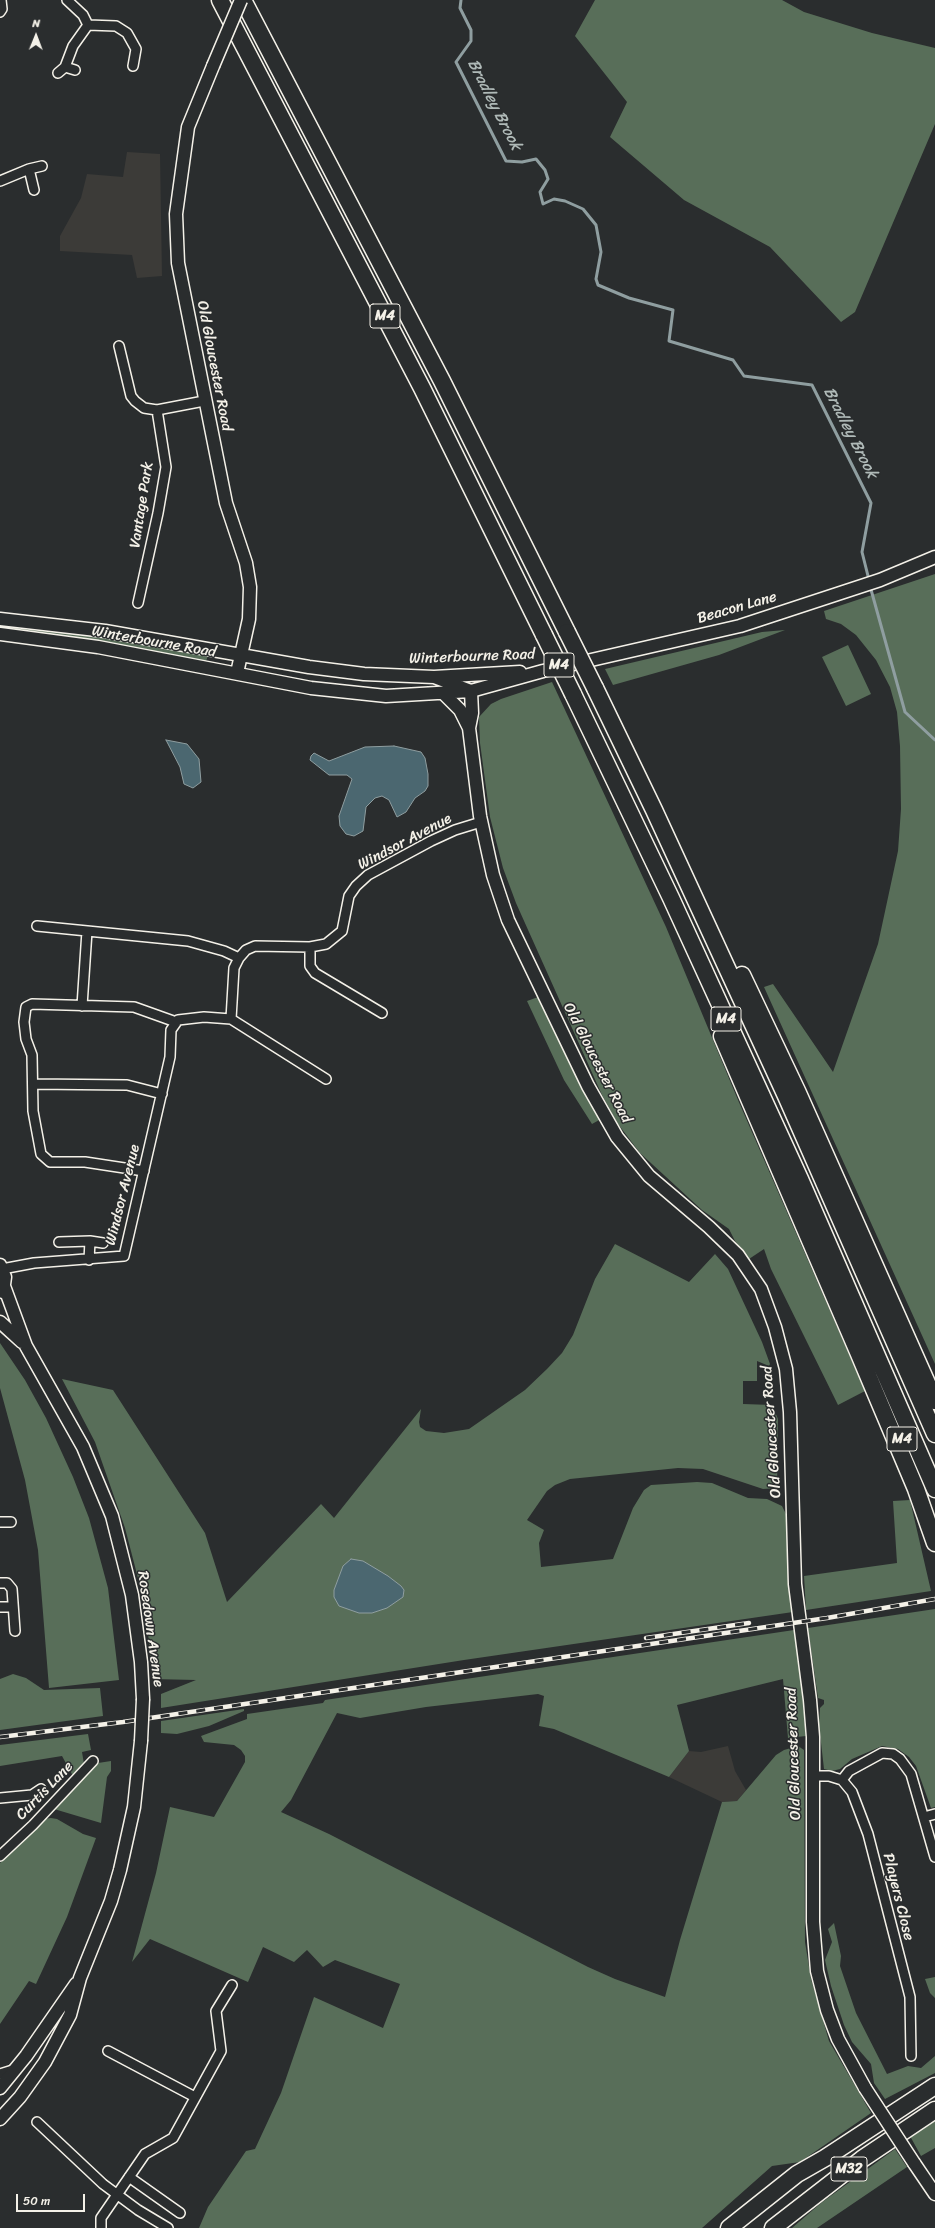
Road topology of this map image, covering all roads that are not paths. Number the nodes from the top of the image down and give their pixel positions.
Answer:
1 (1, 0) edge
2 (67, 0) edge
3 (220, 0) edge
4 (242, 0) edge
5 (0, 12) edge
6 (88, 25) junction
7 (145, 48) dead end
8 (136, 49) junction
9 (133, 66) dead end
10 (75, 70) dead end
11 (42, 166) dead end
12 (29, 169) junction
13 (0, 181) edge
14 (34, 190) dead end
15 (119, 346) dead end
16 (204, 401) junction
17 (157, 410) junction
18 (935, 557) edge
19 (138, 604) dead end
20 (0, 619) edge
21 (0, 634) edge
22 (240, 654) junction
23 (543, 671) junction
24 (238, 673) junction
25 (434, 677) junction
26 (472, 691) junction
27 (443, 693) junction
28 (469, 728) junction
29 (654, 810) junction
30 (481, 822) junction
31 (671, 898) junction
32 (37, 926) dead end
33 (87, 931) junction
34 (310, 947) junction
35 (239, 958) junction
36 (82, 1006) junction
37 (382, 1013) dead end
38 (231, 1018) junction
39 (176, 1022) junction
40 (326, 1079) dead end
41 (34, 1084) junction
42 (162, 1094) junction
43 (144, 1171) junction
44 (90, 1241) junction
45 (59, 1242) dead end
46 (103, 1243) dead end
47 (89, 1260) junction
48 (1, 1267) edge
49 (4, 1286) junction
50 (0, 1298) edge
51 (0, 1322) edge
52 (26, 1346) junction
53 (873, 1347) junction
54 (935, 1401) edge
55 (935, 1434) edge
56 (935, 1489) edge
57 (0, 1522) edge
58 (11, 1522) dead end
59 (935, 1530) edge
60 (935, 1543) edge
61 (0, 1583) edge
62 (0, 1607) edge
63 (13, 1607) junction
64 (15, 1631) dead end
65 (93, 1761) dead end
66 (812, 1776) junction
67 (842, 1780) junction
68 (41, 1789) dead end
69 (0, 1798) edge
70 (935, 1814) edge
71 (924, 1817) junction
72 (0, 1856) edge
73 (935, 1857) edge
74 (80, 1978) junction
75 (232, 1985) dead end
76 (108, 2051) dead end
77 (911, 2056) dead end
78 (16, 2069) junction
79 (0, 2074) edge
80 (935, 2086) edge
81 (0, 2088) edge
82 (195, 2097) junction
83 (935, 2110) edge
84 (0, 2119) edge
85 (37, 2122) dead end
86 (825, 2158) junction
87 (129, 2177) junction
88 (935, 2194) edge
89 (118, 2195) junction
90 (180, 2213) dead end
91 (101, 2228) edge
92 (168, 2228) edge
93 (729, 2228) edge
94 (743, 2228) edge
95 (772, 2228) edge

1 - 5 street
2 - 6 street
3 - 31 highway, M4, bridge
4 - 16 main road, Old Gloucester Road, bridge
4 - 29 highway, M4, bridge
6 - 8 street
6 - 10 street
7 - 8 street
8 - 9 street
11 - 12 street
12 - 13 street
12 - 14 street
15 - 17 street
16 - 17 street
16 - 22 main road, Old Gloucester Road
17 - 19 street, Vantage Park
18 - 23 main road, Beacon Lane
20 - 22 main road, Winterbourne Road
21 - 24 main road, Winterbourne Road
22 - 24 main road, Old Gloucester Road
22 - 25 main road, Winterbourne Road
23 - 25 main road, Winterbourne Road
23 - 26 main road, Winterbourne Road
24 - 27 main road, Winterbourne Road
25 - 26 main road
26 - 27 main road, Winterbourne Road
26 - 28 main road, Old Gloucester Road
27 - 28 main road, Old Gloucester Road
28 - 30 main road, Old Gloucester Road
29 - 54 highway, M4
29 - 55 highway, M4
30 - 34 street, Windsor Avenue
30 - 66 main road, Old Gloucester Road
31 - 53 highway, M4
31 - 60 highway, M4
32 - 33 street
33 - 35 street
33 - 36 street
34 - 35 street, Windsor Avenue
34 - 37 street
35 - 38 street
36 - 39 street
36 - 41 street
38 - 39 street
38 - 40 street
39 - 42 street, Windsor Avenue
41 - 42 street
41 - 43 street
42 - 43 street, Windsor Avenue
43 - 47 street, Windsor Avenue
44 - 45 street
44 - 46 street
44 - 47 street
47 - 48 street, Windsor Avenue
48 - 49 main road
49 - 50 main road
49 - 52 main road, Rosedown Avenue
51 - 52 main road, Rosedown Avenue
52 - 74 main road, Rosedown Avenue, bridge
53 - 56 highway, M4
53 - 59 highway, M4
57 - 58 street
61 - 63 street
62 - 63 street
63 - 64 street
65 - 72 street, Curtis Lane
66 - 67 street
66 - 88 main road, Old Gloucester Road, bridge
67 - 71 street
67 - 77 street, Players Close
68 - 69 street
70 - 71 street
71 - 73 street
74 - 78 main road, Rosedown Avenue
74 - 84 main road, Rosedown Avenue
75 - 82 street
76 - 82 street
78 - 79 street
78 - 81 main road, Rosedown Avenue
80 - 86 highway, M32
82 - 87 street
83 - 95 highway, M32
85 - 89 street
86 - 93 highway, M32
86 - 94 highway, M32
87 - 89 street
87 - 90 street
89 - 91 street
89 - 92 street

